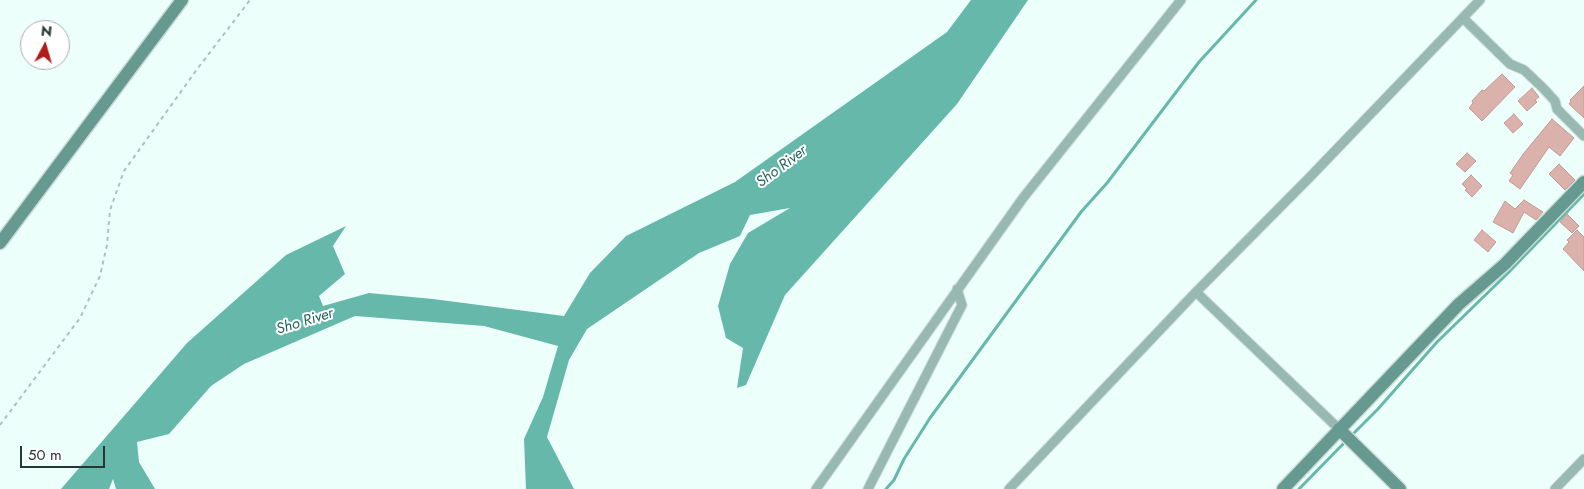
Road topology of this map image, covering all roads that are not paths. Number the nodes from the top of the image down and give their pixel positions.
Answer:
1 (182, 0) edge
2 (1182, 0) edge
3 (1480, 0) edge
4 (1463, 18) junction
5 (1584, 136) edge
6 (1584, 182) edge
7 (0, 243) edge
8 (957, 289) junction
9 (1196, 292) junction
10 (1339, 429) junction
11 (1584, 459) edge
12 (816, 489) edge
13 (868, 489) edge
14 (1009, 489) edge
15 (1282, 489) edge
16 (1400, 489) edge
17 (1555, 489) edge

1 - 7 street
2 - 8 street
3 - 4 street
4 - 5 street
4 - 9 street
6 - 10 street
8 - 12 street
8 - 13 street
9 - 10 street
9 - 14 street
10 - 15 street
10 - 16 street
11 - 17 street

